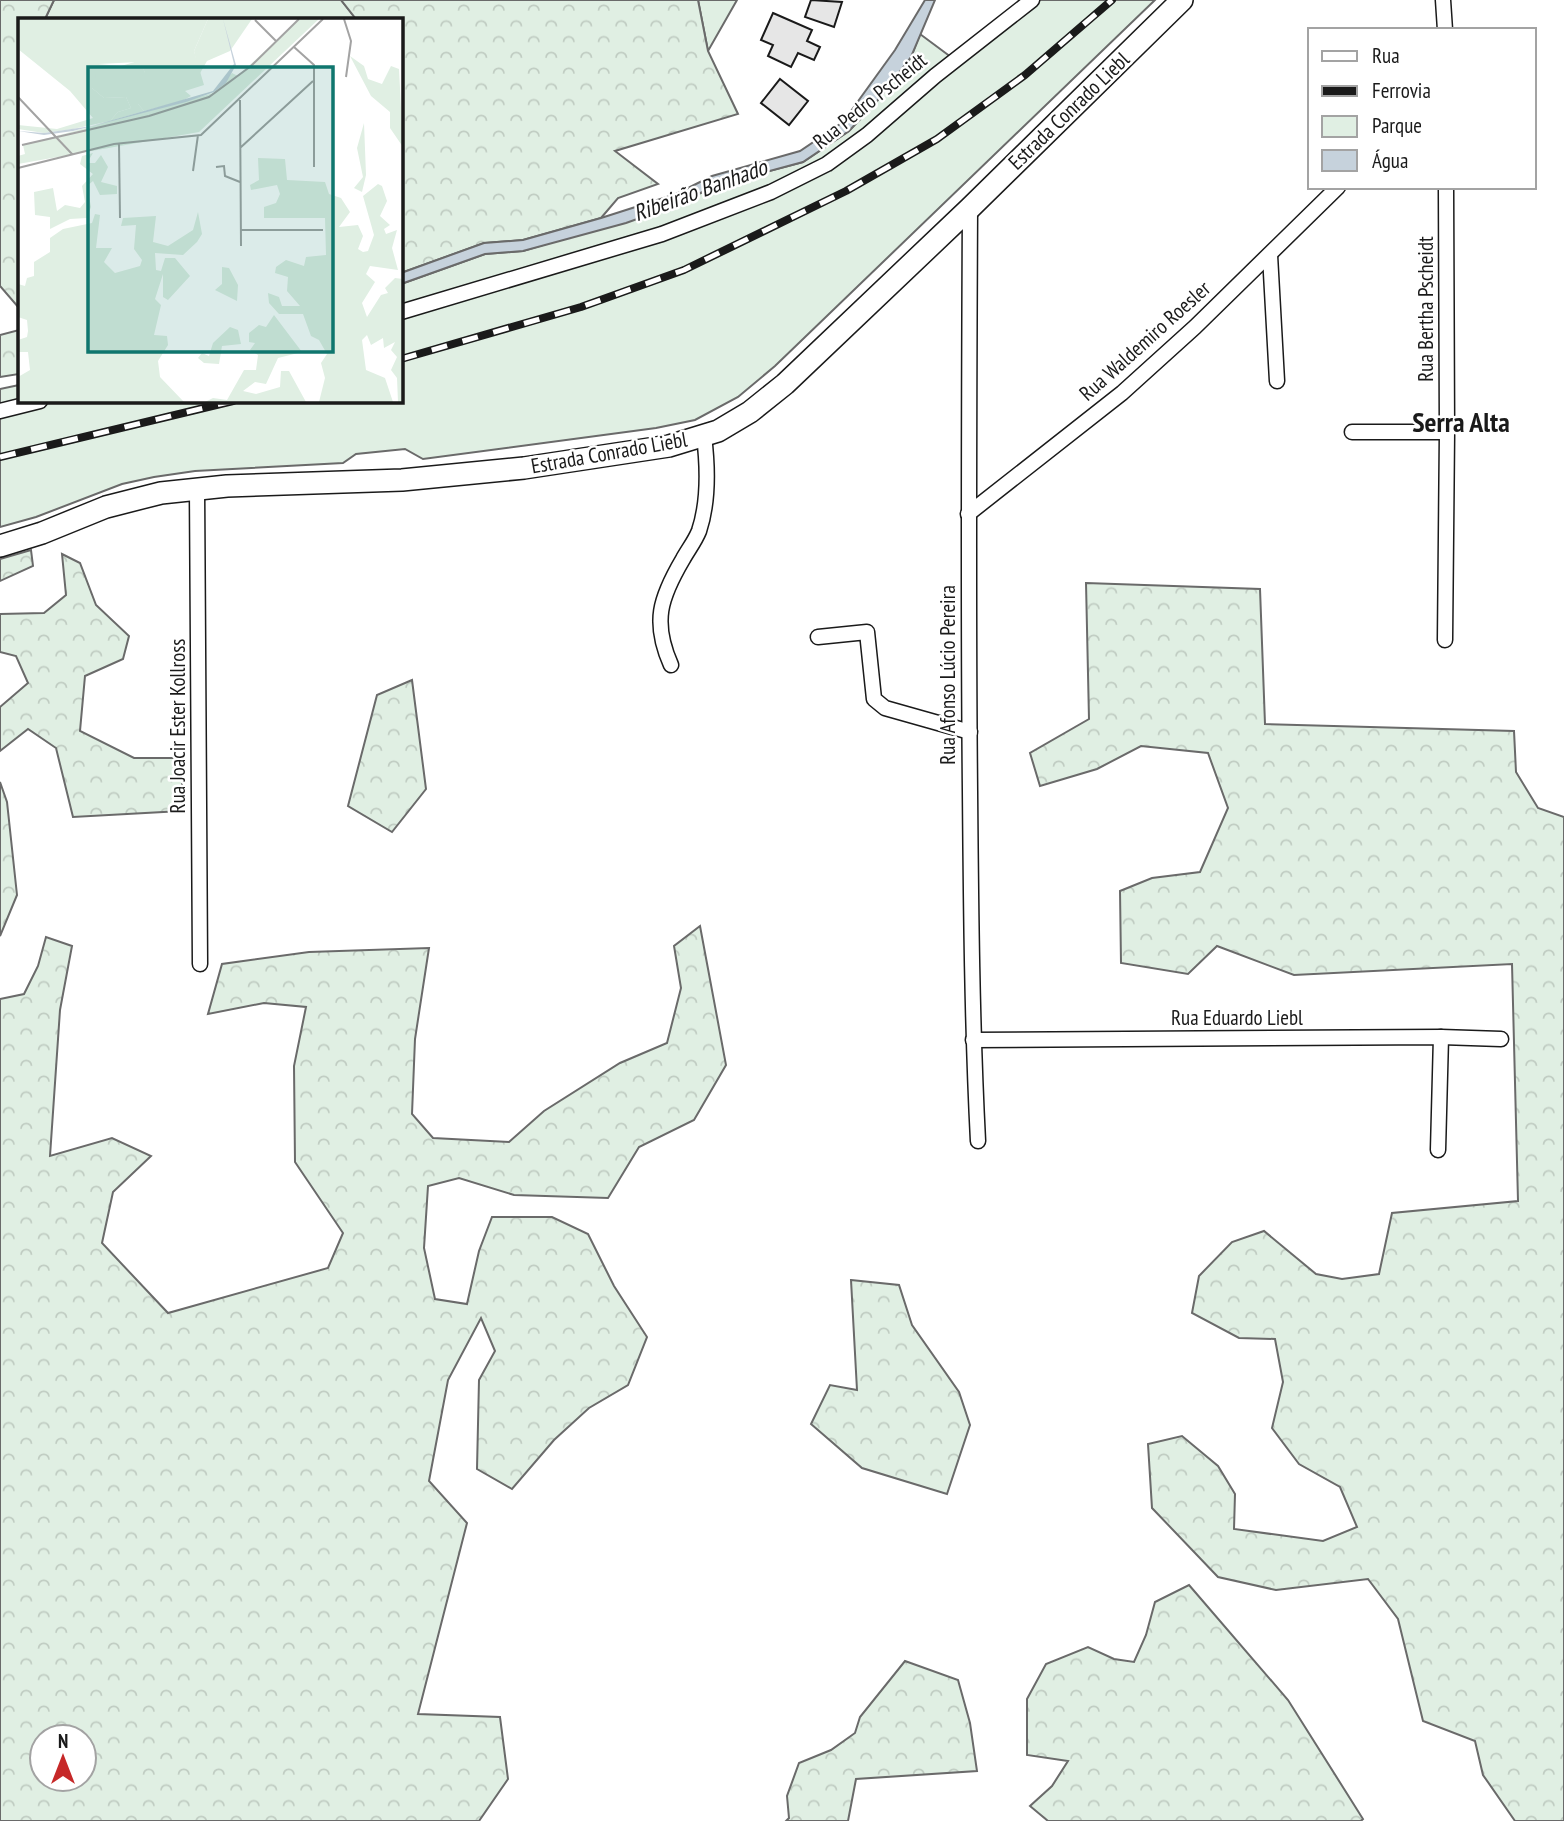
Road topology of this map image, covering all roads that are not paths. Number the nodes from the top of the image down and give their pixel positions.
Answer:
1 (1032, 0) edge
2 (1182, 0) edge
3 (1443, 0) edge
4 (1445, 28) edge
5 (1336, 189) edge
6 (1446, 189) edge
7 (970, 208) junction
8 (1270, 255) junction
9 (402, 312) edge
10 (1277, 381) dead end
11 (36, 402) edge
12 (0, 411) edge
13 (1352, 432) dead end
14 (1447, 432) junction
15 (704, 436) junction
16 (197, 488) junction
17 (968, 514) junction
18 (0, 547) edge
19 (818, 637) dead end
20 (1445, 640) dead end
21 (671, 665) dead end
22 (970, 732) junction
23 (200, 964) dead end
24 (1441, 1037) junction
25 (1501, 1039) dead end
26 (973, 1041) junction
27 (978, 1141) dead end
28 (1438, 1150) dead end

1 - 9 street, Rua Pedro Pscheidt
2 - 7 main road, Estrada Conrado Liebl
3 - 4 street
5 - 8 street, Rua Waldemiro Roesler
6 - 14 street, Rua Bertha Pscheidt
7 - 15 main road, Estrada Conrado Liebl
7 - 17 street, Rua Afonso Lúcio Pereira
8 - 10 street
8 - 17 street, Rua Waldemiro Roesler
11 - 12 street
13 - 14 street
14 - 20 street, Rua Bertha Pscheidt
15 - 16 main road, Estrada Conrado Liebl
15 - 21 street
16 - 18 main road, Estrada Conrado Liebl
16 - 23 street, Rua Joacir Ester Kollross
17 - 22 street, Rua Afonso Lúcio Pereira
19 - 22 street
22 - 26 street, Rua Afonso Lúcio Pereira
24 - 25 street, Rua Eduardo Liebl
24 - 26 street, Rua Eduardo Liebl
24 - 28 street
26 - 27 street, Rua Afonso Lúcio Pereira

